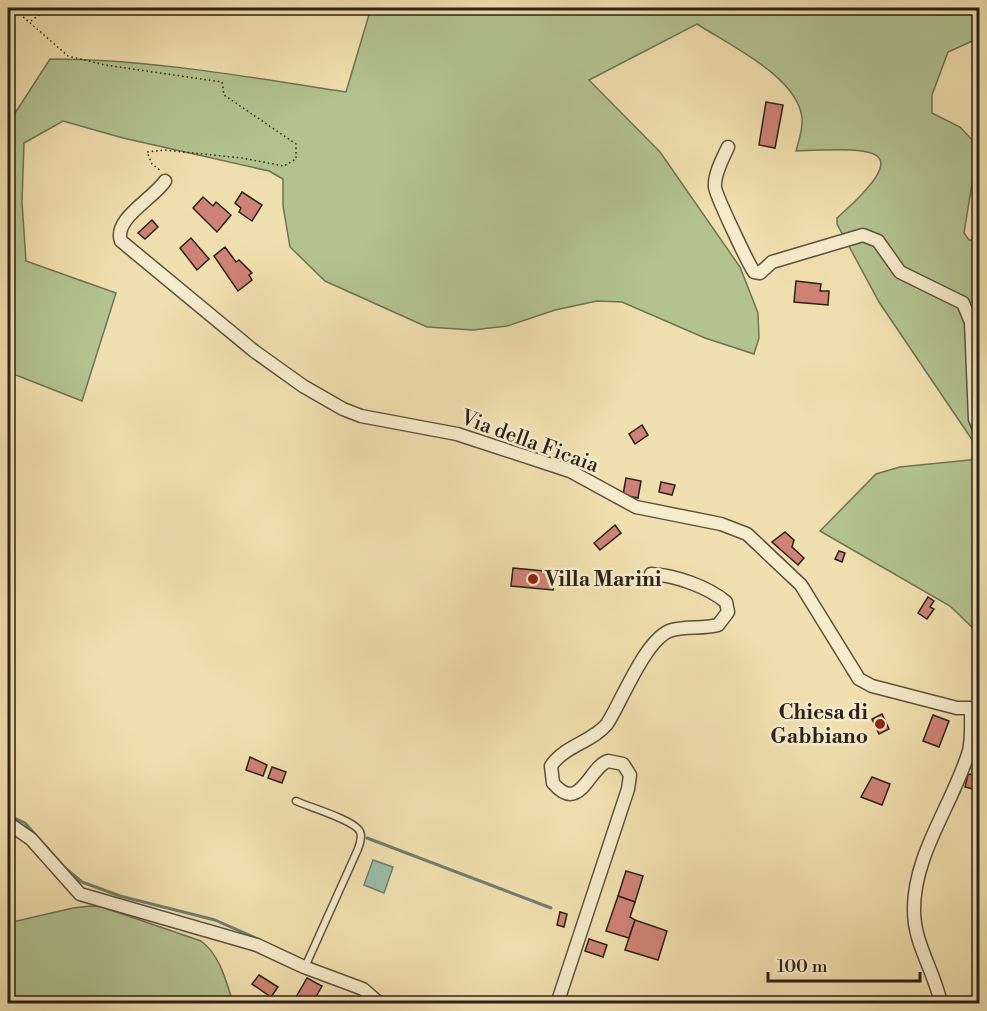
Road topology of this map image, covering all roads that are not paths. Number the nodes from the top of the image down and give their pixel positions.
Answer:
1 (728, 147) dead end
2 (165, 181) road end
3 (980, 431) edge
4 (651, 574) dead end
5 (975, 709) edge
6 (296, 801) dead end
7 (8, 823) edge
8 (304, 967) junction
9 (380, 1004) edge
10 (557, 1004) edge
11 (941, 1004) edge

1 - 3 street
2 - 5 street, Via della Ficaia
4 - 10 street
5 - 11 street
6 - 8 lane
7 - 8 street
8 - 9 street

